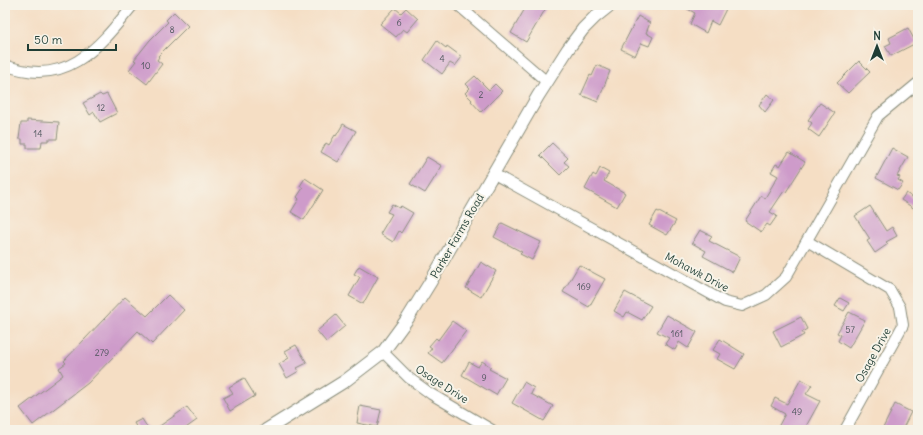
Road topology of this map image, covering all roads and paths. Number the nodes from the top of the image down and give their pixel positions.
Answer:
1 (134, 5) edge
2 (458, 5) edge
3 (610, 5) edge
4 (5, 65) edge
5 (547, 82) junction
6 (918, 83) edge
7 (494, 174) junction
8 (807, 242) junction
9 (383, 352) junction
10 (266, 430) edge
11 (492, 430) edge
12 (845, 430) edge

1 - 4 street
2 - 5 street
3 - 5 street, Parker Farms Road
5 - 7 street, Parker Farms Road
6 - 8 street, Mohawk Drive
7 - 8 street, Mohawk Drive
7 - 9 street, Parker Farms Road
8 - 12 street, Osage Drive
9 - 10 street, Parker Farms Road
9 - 11 street, Osage Drive

